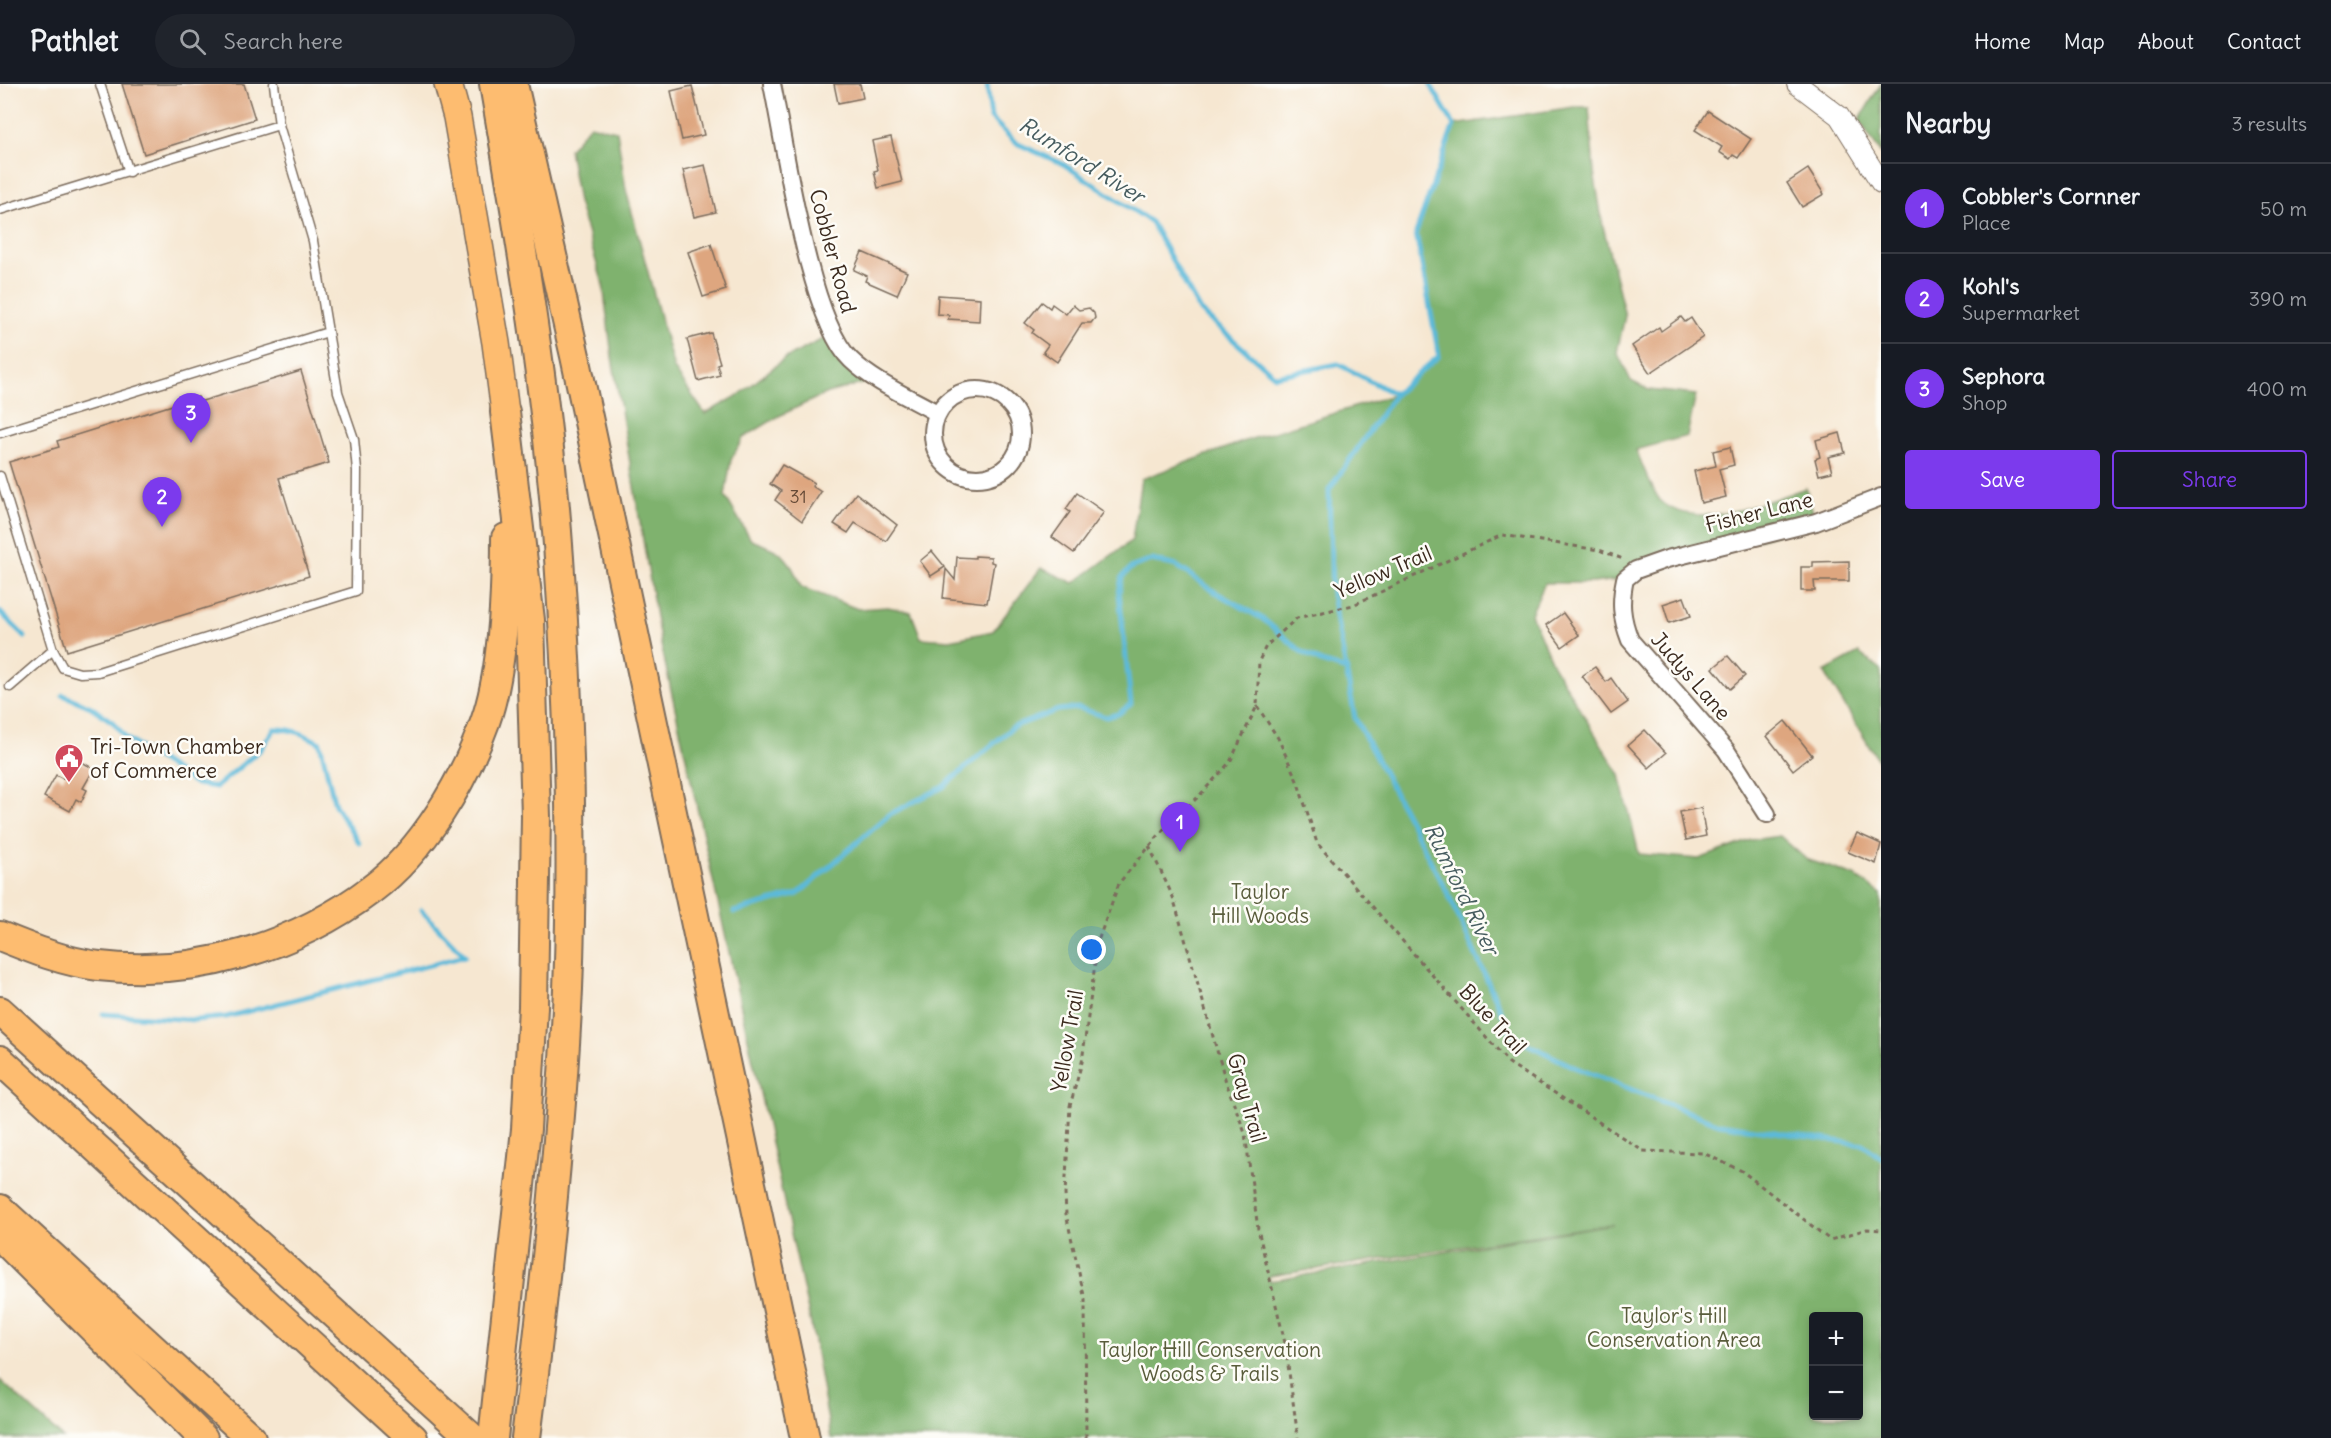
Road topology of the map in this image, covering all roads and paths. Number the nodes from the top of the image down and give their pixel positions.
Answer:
1 (100, 84) edge
2 (274, 84) edge
3 (448, 84) edge
4 (494, 84) edge
5 (513, 84) edge
6 (772, 84) edge
7 (1797, 84) edge
8 (279, 125) junction
9 (129, 172) junction
10 (1881, 183) edge
11 (0, 210) edge
12 (328, 332) junction
13 (505, 412) junction
14 (937, 413) junction
15 (0, 433) edge
16 (0, 476) edge
17 (1880, 499) edge
18 (1645, 566) junction
19 (53, 650) junction
20 (10, 687) dead end
21 (1257, 706) junction
22 (1767, 814) dead end
23 (1149, 846) junction
24 (0, 936) edge
25 (0, 1011) edge
26 (0, 1060) edge
27 (0, 1209) edge
28 (1881, 1230) edge
29 (0, 1236) edge
30 (203, 1438) edge
31 (251, 1438) edge
32 (413, 1438) edge
33 (472, 1438) edge
34 (493, 1438) edge
35 (526, 1438) edge
36 (805, 1438) edge
37 (1086, 1438) edge
38 (1298, 1438) edge

1 - 9 lane
2 - 8 lane
3 - 13 highway
4 - 35 highway
5 - 36 highway
6 - 14 street, Cobbler Road
7 - 10 street
8 - 9 lane
8 - 12 lane
9 - 11 lane
12 - 15 lane
12 - 19 lane
13 - 24 highway
13 - 34 highway
14 - 14 street
16 - 19 lane
17 - 18 street, Fisher Lane
18 - 21 path, Yellow Trail
18 - 22 street, Judys Lane
19 - 20 lane
21 - 23 path, Yellow Trail
21 - 28 path, Blue Trail
23 - 37 path, Yellow Trail
23 - 38 path, Gray Trail
25 - 33 highway
26 - 32 highway
27 - 31 highway
29 - 30 highway

